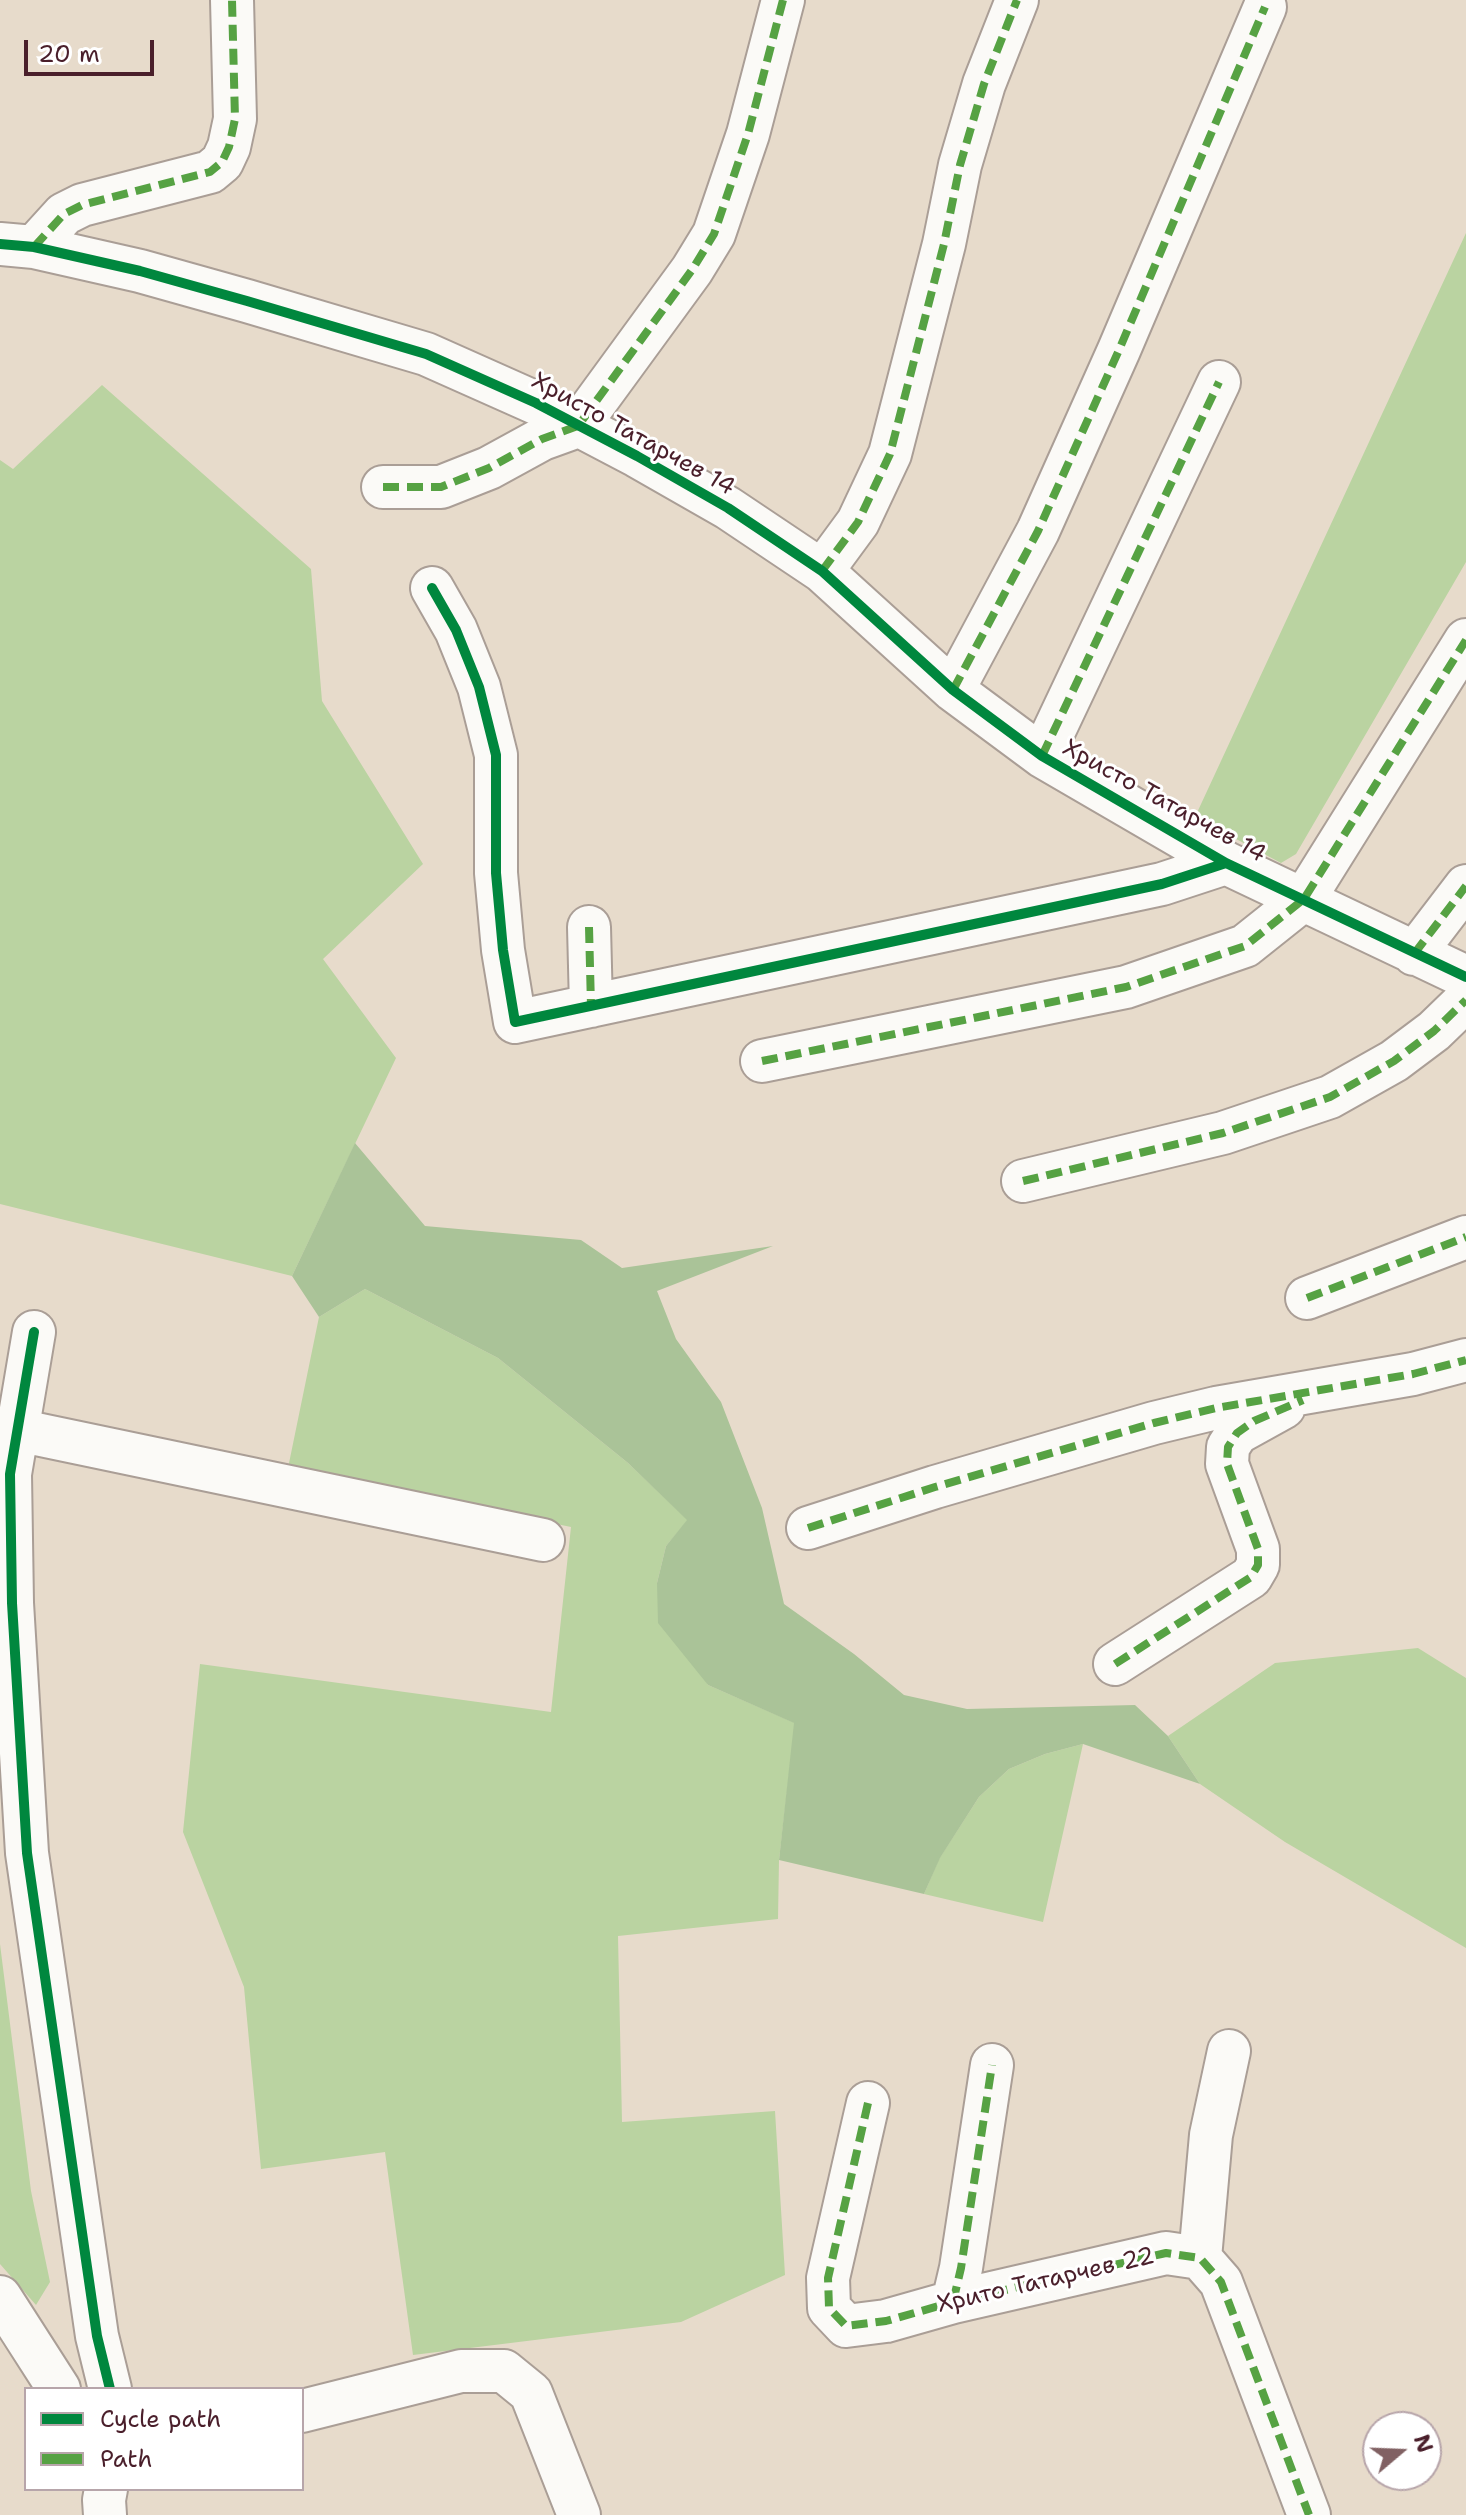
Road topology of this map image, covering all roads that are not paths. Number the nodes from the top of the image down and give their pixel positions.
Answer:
1 (232, 0) edge
2 (783, 0) edge
3 (1017, 0) edge
4 (1265, 7) dead end
5 (17, 246) edge
6 (1219, 382) dead end
7 (578, 426) junction
8 (383, 487) dead end
9 (822, 571) junction
10 (432, 588) dead end
11 (1466, 640) edge
12 (953, 690) junction
13 (1042, 756) junction
14 (1226, 863) junction
15 (1466, 886) edge
16 (1304, 899) junction
17 (589, 927) dead end
18 (1414, 954) junction
19 (1466, 977) edge
20 (1466, 1000) edge
21 (591, 1006) junction
22 (762, 1061) dead end
23 (1023, 1181) dead end
24 (1466, 1237) edge
25 (1307, 1298) dead end
26 (34, 1332) dead end
27 (1466, 1360) edge
28 (1338, 1388) junction
29 (17, 1430) junction
30 (808, 1528) dead end
31 (543, 1540) dead end
32 (1115, 1664) dead end
33 (1229, 2051) dead end
34 (992, 2065) dead end
35 (868, 2103) dead end
36 (1200, 2258) junction
37 (0, 2297) edge
38 (953, 2302) junction
39 (58, 2387) edge
40 (110, 2387) edge
41 (304, 2410) edge
42 (106, 2491) edge
43 (105, 2515) edge
44 (579, 2515) edge
45 (1309, 2515) edge

1 - 5 street
2 - 7 street
3 - 9 street
4 - 12 street
5 - 7 street, Христо Татарчев 14
6 - 13 street
7 - 8 street
7 - 9 street, Христо Татарчев 14
9 - 12 street, Христо Татарчев 14
10 - 21 street
11 - 16 street
12 - 13 street, Христо Татарчев 14
13 - 14 street, Христо Татарчев 14
14 - 16 street, Христо Татарчев 14
14 - 21 street
15 - 18 street
16 - 18 street, Христо Татарчев 14
16 - 22 street
17 - 21 street
18 - 19 street, Христо Татарчев 14
20 - 23 street
24 - 25 street
26 - 29 street
27 - 28 street
28 - 30 street
28 - 32 street
29 - 31 street
29 - 40 street
33 - 36 street
34 - 38 street
35 - 38 street, Хрито Татарчев 22
36 - 38 street, Хрито Татарчев 22
36 - 45 street
37 - 39 street
41 - 44 street
42 - 43 street

